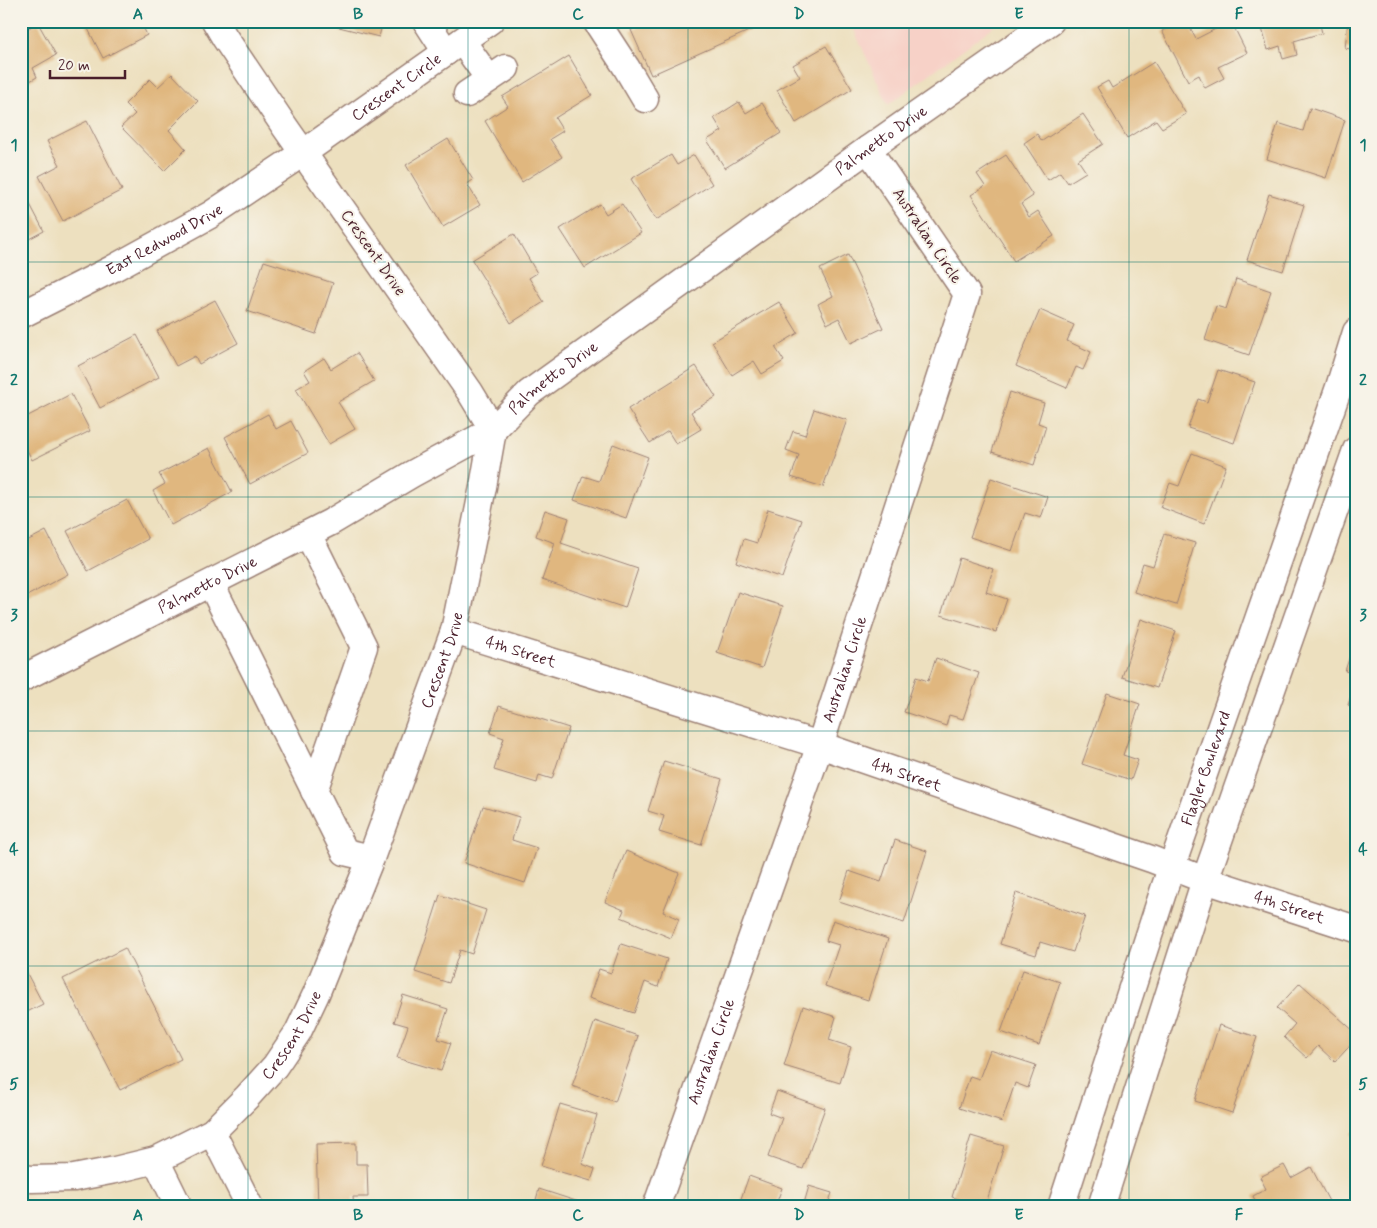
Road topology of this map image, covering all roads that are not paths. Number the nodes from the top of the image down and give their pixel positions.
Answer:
1 (215, 21) edge
2 (426, 21) edge
3 (490, 21) edge
4 (596, 21) edge
5 (1051, 21) edge
6 (454, 46) junction
7 (467, 94) dead end
8 (645, 99) dead end
9 (868, 149) junction
10 (303, 153) junction
11 (21, 314) edge
12 (1356, 332) edge
13 (1347, 390) edge
14 (493, 430) junction
15 (1356, 450) edge
16 (308, 534) junction
17 (211, 584) junction
18 (454, 632) junction
19 (21, 679) edge
20 (820, 745) junction
21 (314, 791) junction
22 (371, 858) junction
23 (1172, 867) junction
24 (1204, 880) junction
25 (1356, 929) edge
26 (212, 1132) junction
27 (156, 1160) junction
28 (21, 1178) edge
29 (179, 1207) edge
30 (250, 1207) edge
31 (656, 1207) edge
32 (1061, 1207) edge
33 (1101, 1207) edge

1 - 10 street, Crescent Drive
2 - 6 street
3 - 6 street, Crescent Circle
4 - 8 street
5 - 9 street, Palmetto Drive
6 - 7 street
6 - 10 street, Crescent Circle
9 - 14 street, Palmetto Drive
9 - 20 street, Australian Circle
10 - 11 street, East Redwood Drive
10 - 14 street, Crescent Drive
12 - 13 street, Flagler Boulevard
13 - 23 street, Flagler Boulevard
14 - 16 street, Palmetto Drive
14 - 18 street, Crescent Drive
15 - 24 street
16 - 17 street, Palmetto Drive
16 - 21 street
17 - 19 street, Palmetto Drive
17 - 21 street
18 - 20 street, 4th Street
18 - 22 street, Crescent Drive
20 - 23 street, 4th Street
20 - 31 street, Australian Circle
21 - 22 street
22 - 26 street, Crescent Drive
23 - 24 street, 4th Street
23 - 32 street, Flagler Boulevard
24 - 25 street, 4th Street
24 - 33 street
26 - 27 street, Crescent Drive
26 - 30 street
27 - 28 street, Crescent Drive
27 - 29 street

